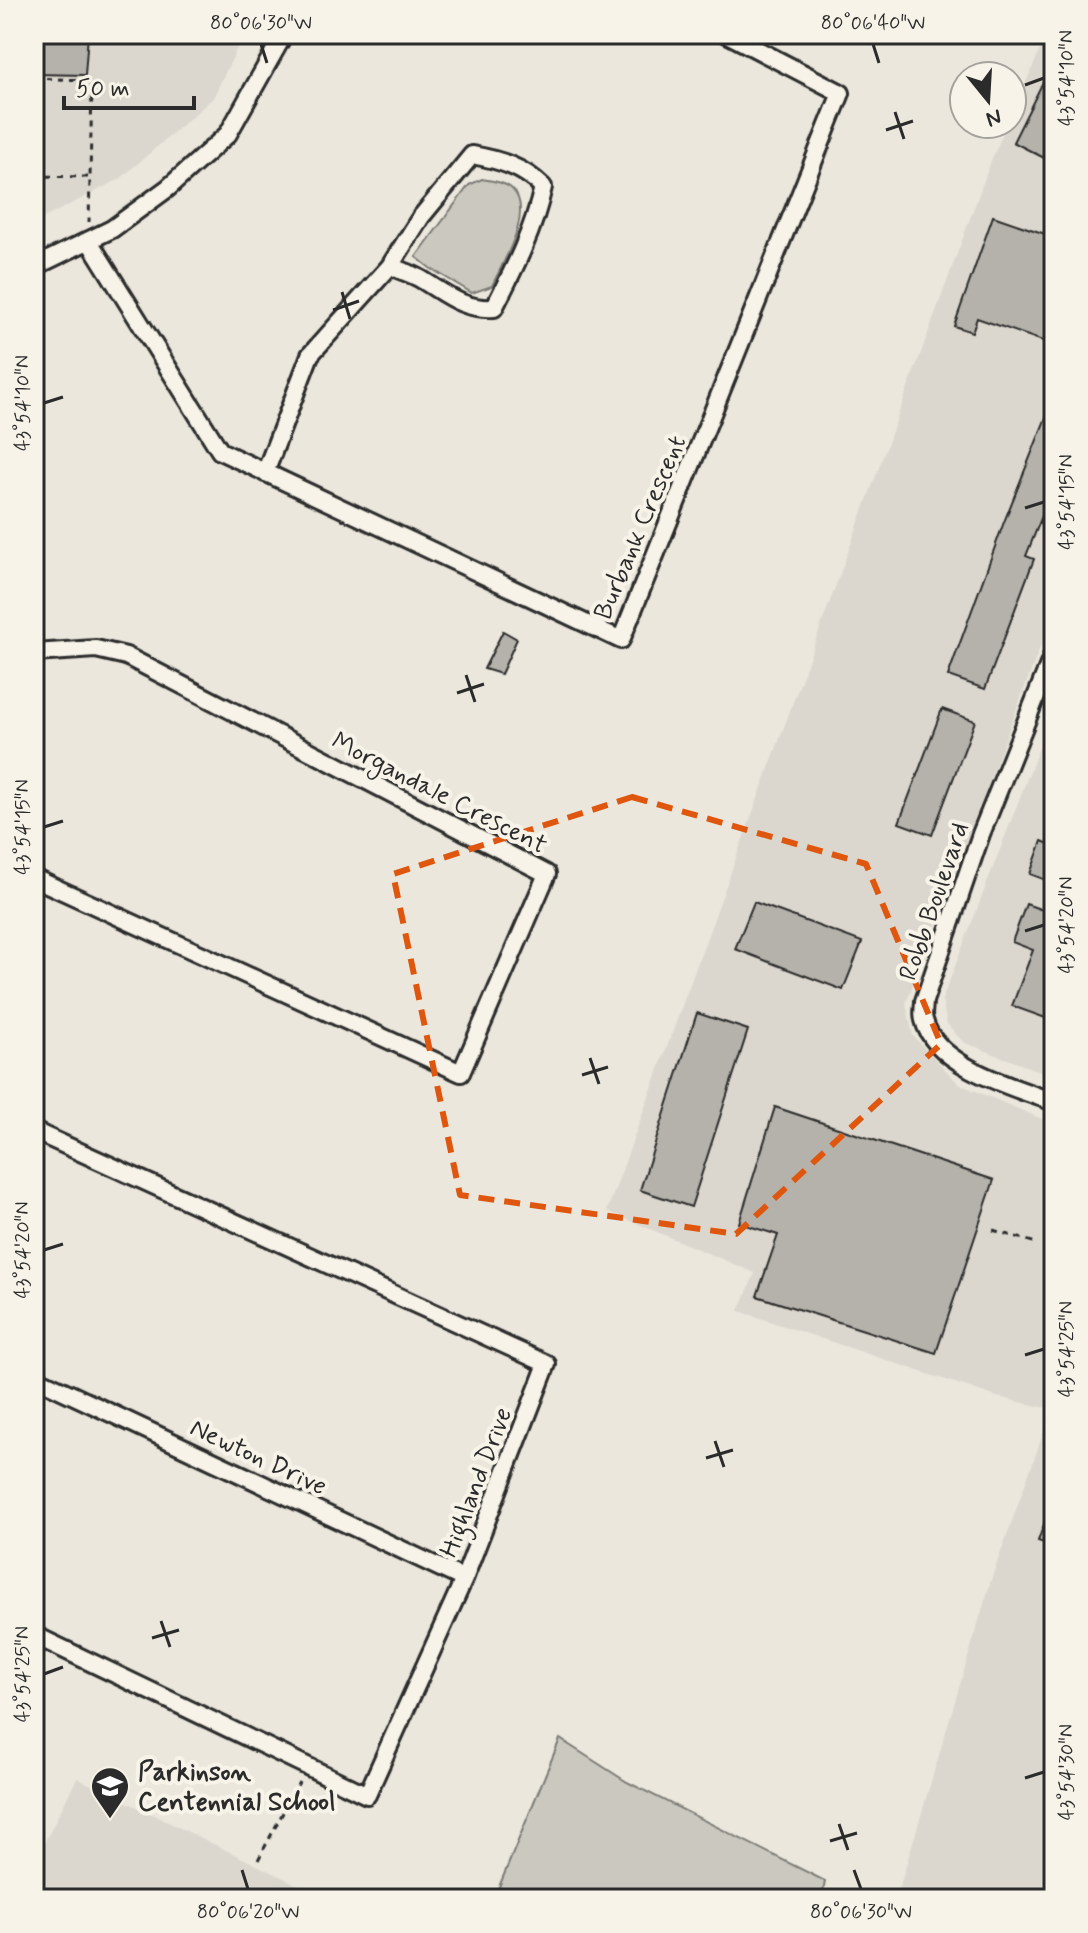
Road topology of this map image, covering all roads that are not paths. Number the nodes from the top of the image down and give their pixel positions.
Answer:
1 (284, 34) edge
2 (727, 34) edge
3 (89, 241) junction
4 (390, 266) junction
5 (34, 267) edge
6 (265, 473) junction
7 (1054, 652) edge
8 (34, 653) edge
9 (34, 878) edge
10 (1054, 1102) edge
11 (34, 1131) edge
12 (34, 1377) edge
13 (464, 1579) junction
14 (34, 1635) edge

1 - 3 street
2 - 6 street, Burbank Crescent
3 - 5 street
3 - 6 street, Burbank Crescent
4 - 4 street
4 - 6 street
7 - 10 street, Robb Boulevard
8 - 9 street, Morgandale Crescent
11 - 13 street, Highland Drive
12 - 13 street, Newton Drive
13 - 14 street, Highland Drive

